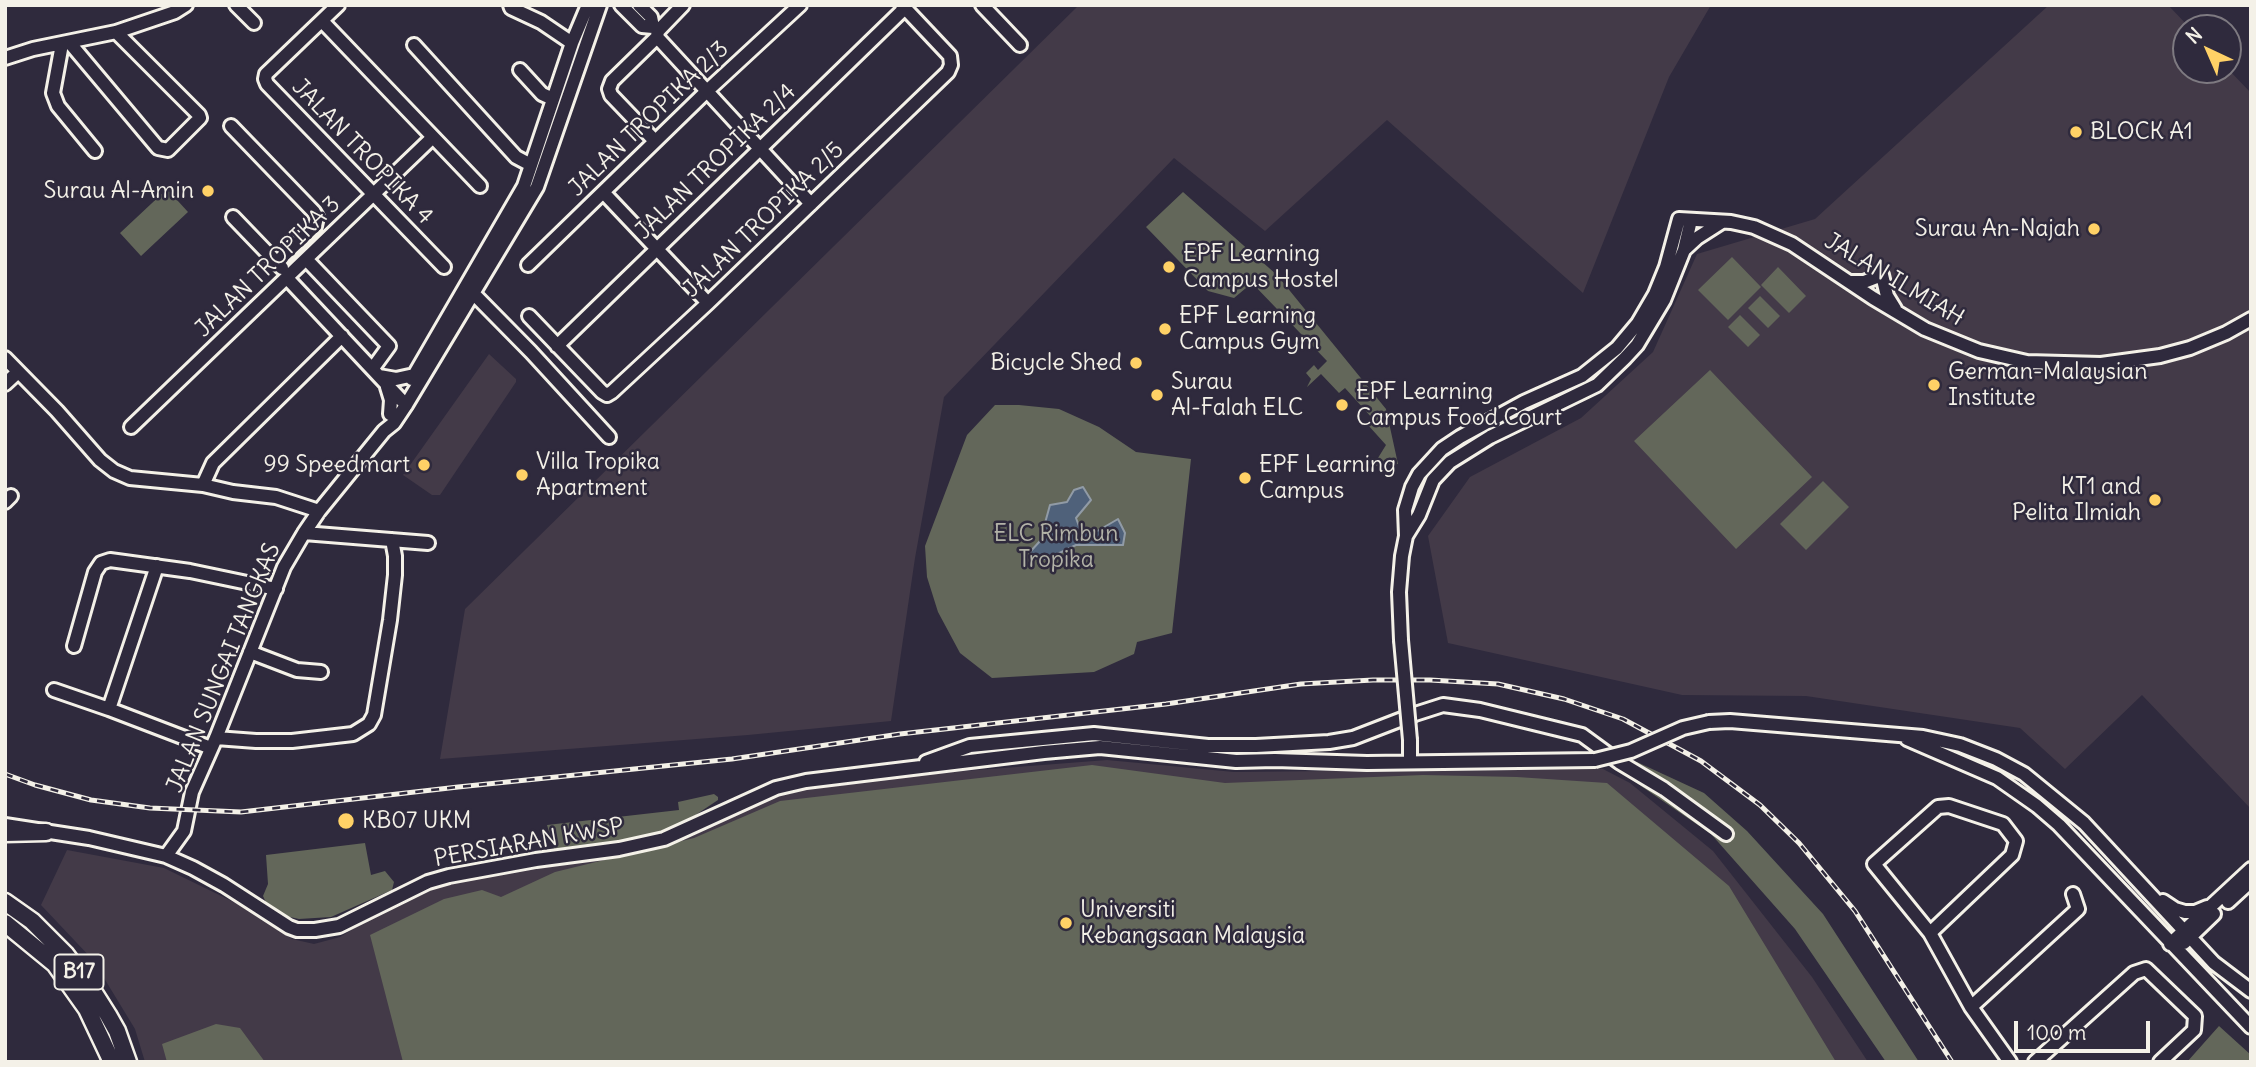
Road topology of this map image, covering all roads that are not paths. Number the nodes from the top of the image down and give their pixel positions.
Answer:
1 (236, 5) edge
2 (338, 5) edge
3 (510, 5) edge
4 (588, 5) edge
5 (600, 5) edge
6 (610, 5) edge
7 (639, 5) edge
8 (683, 5) edge
9 (800, 5) edge
10 (982, 5) edge
11 (621, 6) edge
12 (178, 7) edge
13 (903, 7) edge
14 (322, 21) junction
15 (254, 23) dead end
16 (116, 32) junction
17 (656, 32) junction
18 (66, 43) junction
19 (572, 43) junction
20 (414, 45) dead end
21 (1020, 45) dead end
22 (5, 58) edge
23 (520, 69) dead end
24 (707, 91) junction
25 (559, 100) junction
26 (230, 126) dead end
27 (433, 137) junction
28 (655, 141) junction
29 (760, 149) junction
30 (95, 152) dead end
31 (531, 165) junction
32 (480, 186) dead end
33 (603, 192) junction
34 (374, 194) junction
35 (811, 204) junction
36 (233, 217) dead end
37 (1685, 219) junction
38 (1723, 221) junction
39 (656, 249) junction
40 (1684, 250) junction
41 (306, 260) junction
42 (277, 262) junction
43 (528, 265) dead end
44 (444, 267) dead end
45 (288, 277) junction
46 (1850, 282) junction
47 (469, 290) junction
48 (708, 303) junction
49 (1899, 313) junction
50 (529, 316) dead end
51 (2251, 319) edge
52 (342, 336) junction
53 (557, 346) junction
54 (5, 358) edge
55 (18, 372) junction
56 (379, 375) junction
57 (414, 375) junction
58 (5, 384) edge
59 (403, 402) junction
60 (390, 414) junction
61 (131, 427) dead end
62 (384, 431) junction
63 (609, 437) dead end
64 (202, 485) junction
65 (319, 511) junction
66 (306, 530) junction
67 (1406, 536) junction
68 (392, 540) junction
69 (428, 543) dead end
70 (157, 566) junction
71 (276, 589) junction
72 (74, 646) dead end
73 (250, 652) junction
74 (321, 672) dead end
75 (54, 691) dead end
76 (109, 709) junction
77 (1895, 734) junction
78 (214, 743) junction
79 (1410, 762) junction
80 (913, 768) junction
81 (8, 826) edge
82 (46, 832) joint
83 (1726, 834) dead end
84 (166, 856) junction
85 (2251, 869) edge
86 (2251, 881) edge
87 (2142, 887) junction
88 (2073, 894) dead end
89 (5, 902) edge
90 (2221, 903) junction
91 (5, 923) edge
92 (1930, 933) junction
93 (2187, 934) junction
94 (2173, 947) junction
95 (2202, 949) junction
96 (2251, 992) edge
97 (1971, 1007) junction
98 (2251, 1027) edge
99 (112, 1062) edge
100 (128, 1062) edge
101 (2010, 1062) edge
102 (2035, 1062) edge
103 (2160, 1062) edge

1 - 15 street
2 - 14 street, JALAN TROPIKA 4
3 - 19 street
4 - 19 street
5 - 25 street
6 - 25 street
7 - 17 street
8 - 17 street
9 - 24 street, JALAN TROPIKA 2/3
10 - 21 street
11 - 17 street
12 - 16 street
13 - 29 street, JALAN TROPIKA 2/4
13 - 35 street, JALAN TROPIKA 2/5
14 - 27 street
14 - 34 street, JALAN TROPIKA 4
16 - 18 street
16 - 18 street
17 - 24 street
17 - 28 street
18 - 22 street
18 - 30 street
19 - 25 street
20 - 31 street
23 - 25 street
24 - 28 street, JALAN TROPIKA 2/3
24 - 29 street
25 - 31 street
25 - 47 street
26 - 42 street
27 - 32 street
27 - 34 street, JALAN TROPIKA 3
28 - 33 street, JALAN TROPIKA 2/3
29 - 35 street
29 - 39 street, JALAN TROPIKA 2/4
31 - 47 street
33 - 39 street
33 - 43 street, JALAN TROPIKA 2/3
34 - 41 street, JALAN TROPIKA 3
34 - 44 street, JALAN TROPIKA 4
35 - 48 street, JALAN TROPIKA 2/5
36 - 42 street
37 - 38 street, JALAN ILMIAH
37 - 40 street
37 - 67 street
38 - 40 street
38 - 46 street, JALAN ILMIAH
39 - 48 street
39 - 53 street, JALAN TROPIKA 2/4
40 - 67 street
41 - 45 street, JALAN TROPIKA 3
41 - 56 street
42 - 45 street
45 - 52 street
45 - 61 street, JALAN TROPIKA 3
46 - 49 street, JALAN ILMIAH
46 - 49 street
47 - 57 street
47 - 59 street
47 - 63 street
48 - 53 street, JALAN TROPIKA 2/5
49 - 51 street, JALAN ILMIAH
50 - 53 street
52 - 56 street
52 - 64 street
54 - 55 street
55 - 58 street
55 - 64 street
56 - 57 street
56 - 59 street
56 - 60 street
57 - 59 street
59 - 60 street
59 - 62 street, JALAN SUNGAI TANGKAS
60 - 62 street
62 - 65 street, JALAN SUNGAI TANGKAS
64 - 65 street
65 - 66 street, JALAN SUNGAI TANGKAS
66 - 68 street
66 - 71 street, JALAN SUNGAI TANGKAS
67 - 79 street, bridge
68 - 69 street
68 - 78 street
70 - 71 street
70 - 72 street
70 - 76 street
71 - 73 street, JALAN SUNGAI TANGKAS
73 - 74 street
73 - 78 street, JALAN SUNGAI TANGKAS
75 - 76 street
76 - 78 street
77 - 79 street, PERSIARAN KWSP, bridge
77 - 87 street, PERSIARAN KWSP
77 - 94 street
78 - 84 street, JALAN SUNGAI TANGKAS
79 - 80 street, PERSIARAN KWSP
80 - 83 street
80 - 84 street, PERSIARAN KWSP
81 - 82 main road
82 - 84 street, PERSIARAN KWSP
85 - 90 street
86 - 90 street
87 - 90 street
87 - 93 street
88 - 97 street
89 - 100 main road, B17
90 - 93 street
90 - 95 street
91 - 99 main road, B17
92 - 92 street
92 - 97 street
93 - 94 street
93 - 95 street
94 - 98 street
95 - 96 street
97 - 101 street
102 - 103 street

